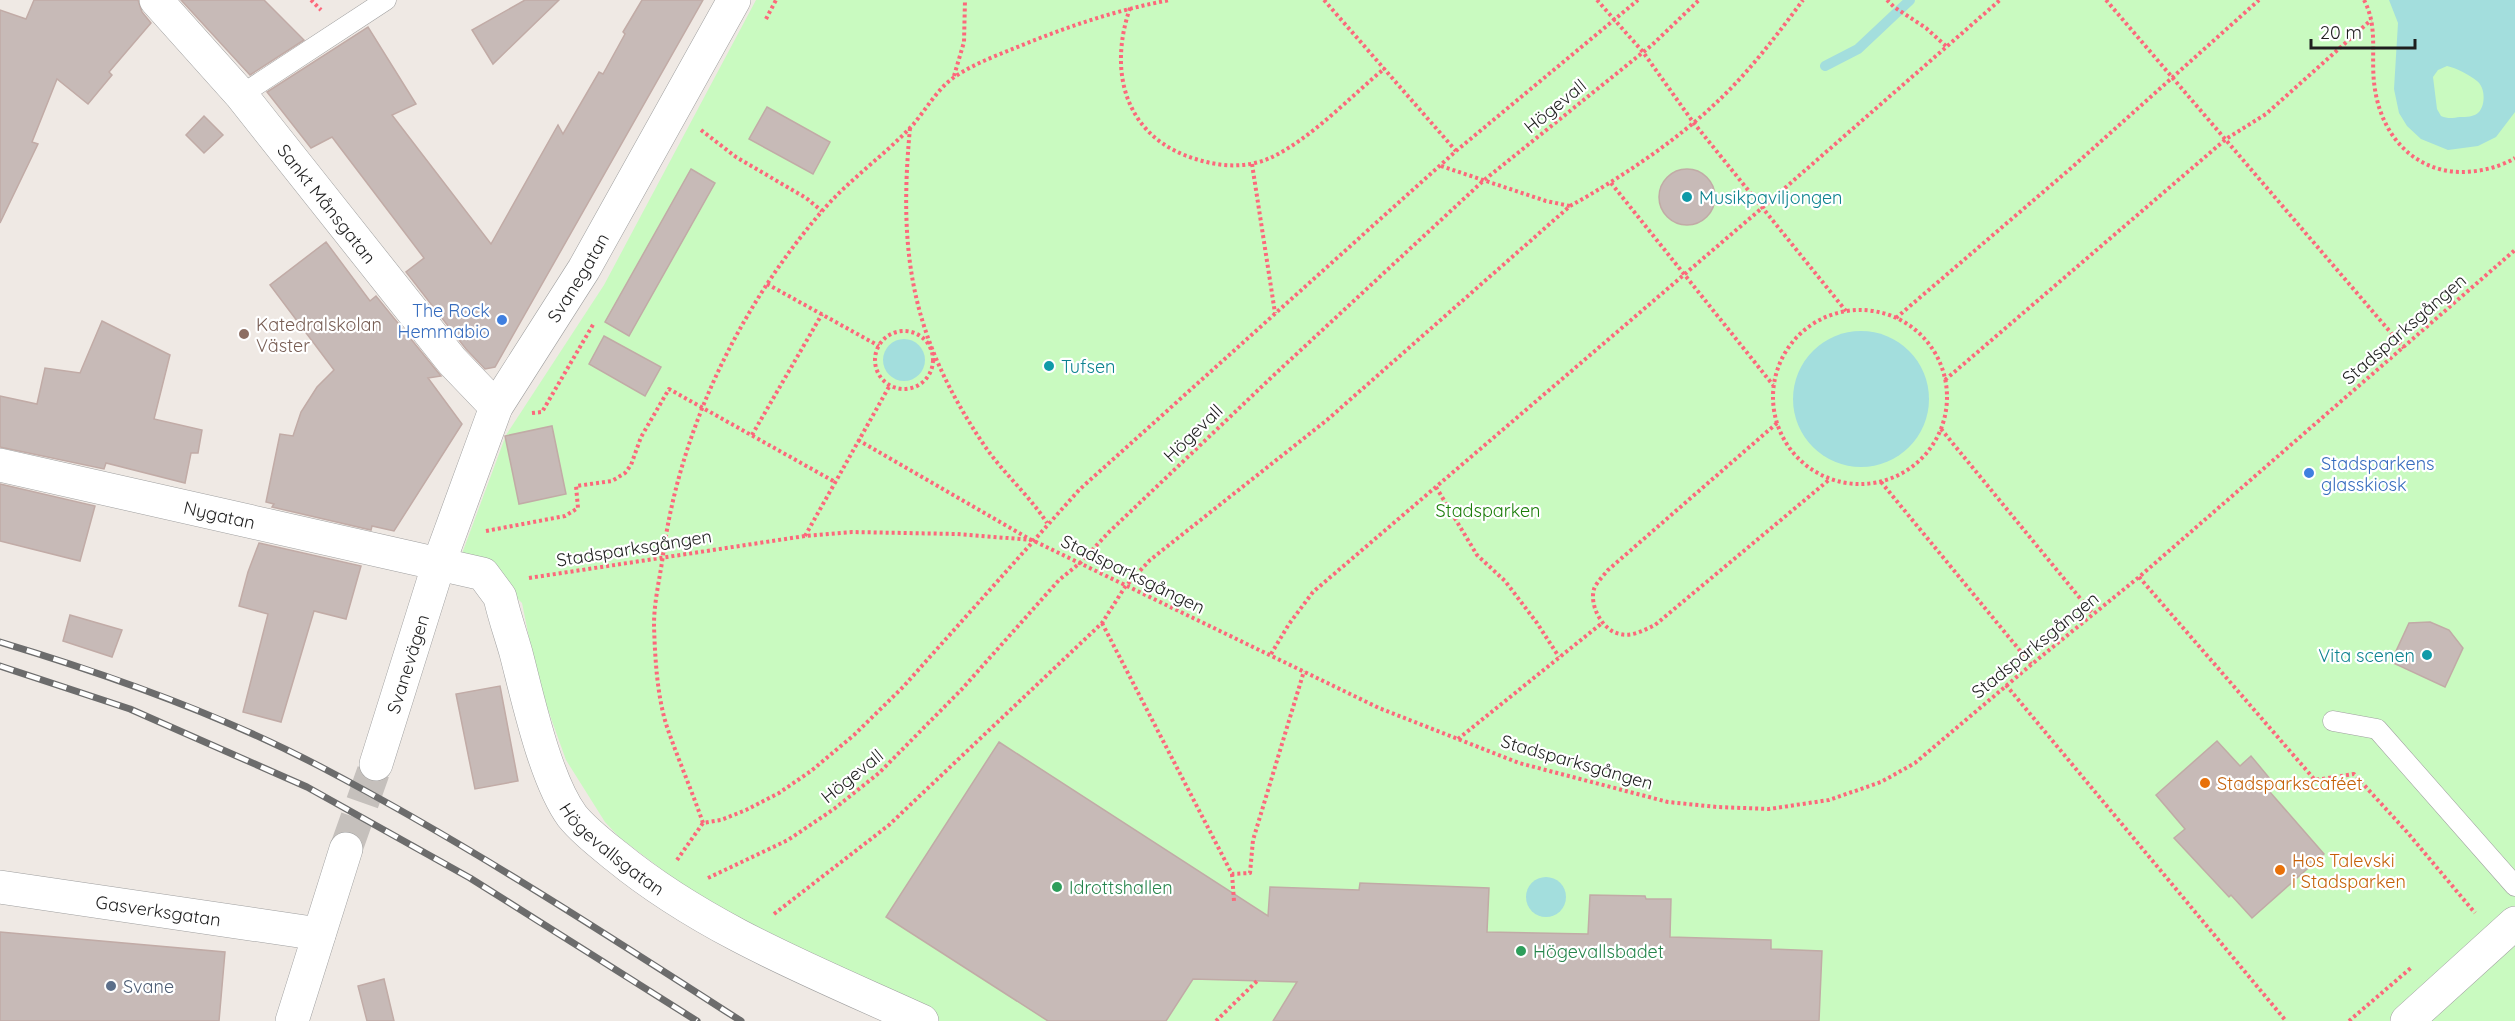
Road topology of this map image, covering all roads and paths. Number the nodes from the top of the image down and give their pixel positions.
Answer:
1 (156, 0) edge
2 (386, 0) edge
3 (734, 0) edge
4 (965, 0) edge
5 (1170, 0) edge
6 (1324, 0) edge
7 (1597, 0) edge
8 (1638, 0) edge
9 (1699, 0) edge
10 (1803, 0) edge
11 (1887, 0) edge
12 (2000, 0) edge
13 (2106, 0) edge
14 (2259, 0) edge
15 (2364, 0) edge
16 (1164, 1) edge
17 (1130, 9) junction
18 (1616, 20) junction
19 (2371, 20) junction
20 (1947, 47) junction
21 (1643, 52) junction
22 (1385, 68) junction
23 (954, 77) junction
24 (2173, 78) junction
25 (241, 95) junction
26 (673, 107) junction
27 (1693, 122) junction
28 (910, 128) junction
29 (2226, 139) junction
30 (1455, 151) junction
31 (2515, 158) edge
32 (1252, 164) junction
33 (1440, 165) junction
34 (1483, 181) junction
35 (1611, 183) junction
36 (1570, 206) junction
37 (1762, 208) junction
38 (822, 211) junction
39 (2515, 250) edge
40 (1684, 274) junction
41 (767, 285) junction
42 (1846, 311) junction
43 (1275, 313) junction
44 (822, 314) junction
45 (1896, 318) junction
46 (879, 346) junction
47 (930, 348) junction
48 (2404, 348) junction
49 (1945, 380) junction
50 (890, 385) junction
51 (1774, 386) junction
52 (496, 407) junction
53 (702, 407) junction
54 (1777, 423) junction
55 (1941, 429) junction
56 (752, 435) junction
57 (858, 440) junction
58 (0, 465) edge
59 (1830, 479) junction
60 (835, 482) junction
61 (1881, 482) junction
62 (1436, 487) junction
63 (1047, 524) junction
64 (476, 533) dead end
65 (805, 536) junction
66 (1032, 540) junction
67 (663, 556) junction
68 (439, 563) junction
69 (1080, 563) junction
70 (483, 574) junction
71 (2139, 577) junction
72 (1125, 587) junction
73 (2093, 614) junction
74 (1102, 623) junction
75 (1602, 623) junction
76 (1271, 654) junction
77 (1559, 657) junction
78 (2031, 664) junction
79 (1304, 671) junction
80 (2006, 685) junction
81 (2333, 721) dead end
82 (1458, 739) junction
83 (375, 764) tunnel mouth
84 (703, 823) junction
85 (346, 849) tunnel mouth
86 (674, 863) dead end
87 (1233, 874) junction
88 (708, 878) dead end
89 (2515, 886) edge
90 (0, 887) edge
91 (1234, 901) dead end
92 (2474, 912) dead end
93 (771, 918) dead end
94 (2515, 923) edge
95 (319, 934) junction
96 (1257, 981) dead end
97 (292, 1021) edge
98 (922, 1021) edge
99 (1216, 1021) edge
100 (2286, 1021) edge
101 (2407, 1021) edge

1 - 25 street, Sankt Månsgatan
2 - 25 lane
3 - 26 street, Svanegatan
4 - 23 path
5 - 16 path
6 - 22 path
7 - 18 path
8 - 18 path
9 - 21 path, Högevall
10 - 27 path
11 - 20 path
12 - 20 path
13 - 24 path
14 - 24 path
15 - 19 path
16 - 17 path
17 - 23 path
17 - 32 path
18 - 21 path
18 - 30 path
19 - 29 path
19 - 31 path
20 - 37 path
21 - 27 path
21 - 34 path, Högevall
22 - 30 path
22 - 32 path
23 - 28 path
24 - 29 path
24 - 45 path
25 - 52 street, Sankt Månsgatan
26 - 38 path
26 - 52 street, Svanegatan
27 - 35 path
27 - 37 path
28 - 38 path
28 - 47 path
29 - 48 path
29 - 49 path
30 - 33 path
32 - 43 path
33 - 34 path
33 - 43 path
34 - 36 path
34 - 69 path, Högevall
35 - 36 path
35 - 40 path
36 - 72 path
37 - 40 path
37 - 42 path
38 - 41 path
39 - 48 path, Stadsparksgången
40 - 51 path
40 - 62 path
41 - 44 path
41 - 53 path
42 - 45 path
42 - 51 path
43 - 63 path
44 - 46 path
44 - 56 path
45 - 49 path
46 - 47 path
46 - 50 path
47 - 50 path
47 - 63 path
48 - 71 path, Stadsparksgången
49 - 55 path
50 - 57 path
51 - 54 path
52 - 68 street, Svanegatan
53 - 56 path
53 - 64 path
53 - 67 path
54 - 59 path
54 - 75 path
55 - 61 path
55 - 73 path
56 - 60 path
57 - 60 path
57 - 66 path
58 - 68 street, Nygatan
59 - 61 path
59 - 75 path
60 - 65 path
61 - 78 path
62 - 76 path
62 - 77 path
63 - 66 path
65 - 66 path, Stadsparksgången
65 - 67 path, Stadsparksgången
66 - 69 path, Stadsparksgången
66 - 84 path
67 - 70 path, Stadsparksgången
67 - 84 path
68 - 70 street
68 - 83 street, Svanevägen
69 - 72 path, Stadsparksgången
69 - 88 path, Högevall
70 - 98 street, Högevallsgatan
71 - 73 path, Stadsparksgången
71 - 92 path
72 - 74 path
72 - 76 path, Stadsparksgången
73 - 78 path, Stadsparksgången
74 - 87 path
74 - 93 path
75 - 77 path
76 - 79 path, Stadsparksgången
77 - 82 path
78 - 80 path, Stadsparksgången
79 - 82 path, Stadsparksgången
79 - 87 path
80 - 82 path, Stadsparksgången
80 - 100 path
81 - 89 lane
84 - 86 path
85 - 95 street
87 - 91 path
90 - 95 street, Gasverksgatan
94 - 101 street
95 - 97 street
96 - 99 path

